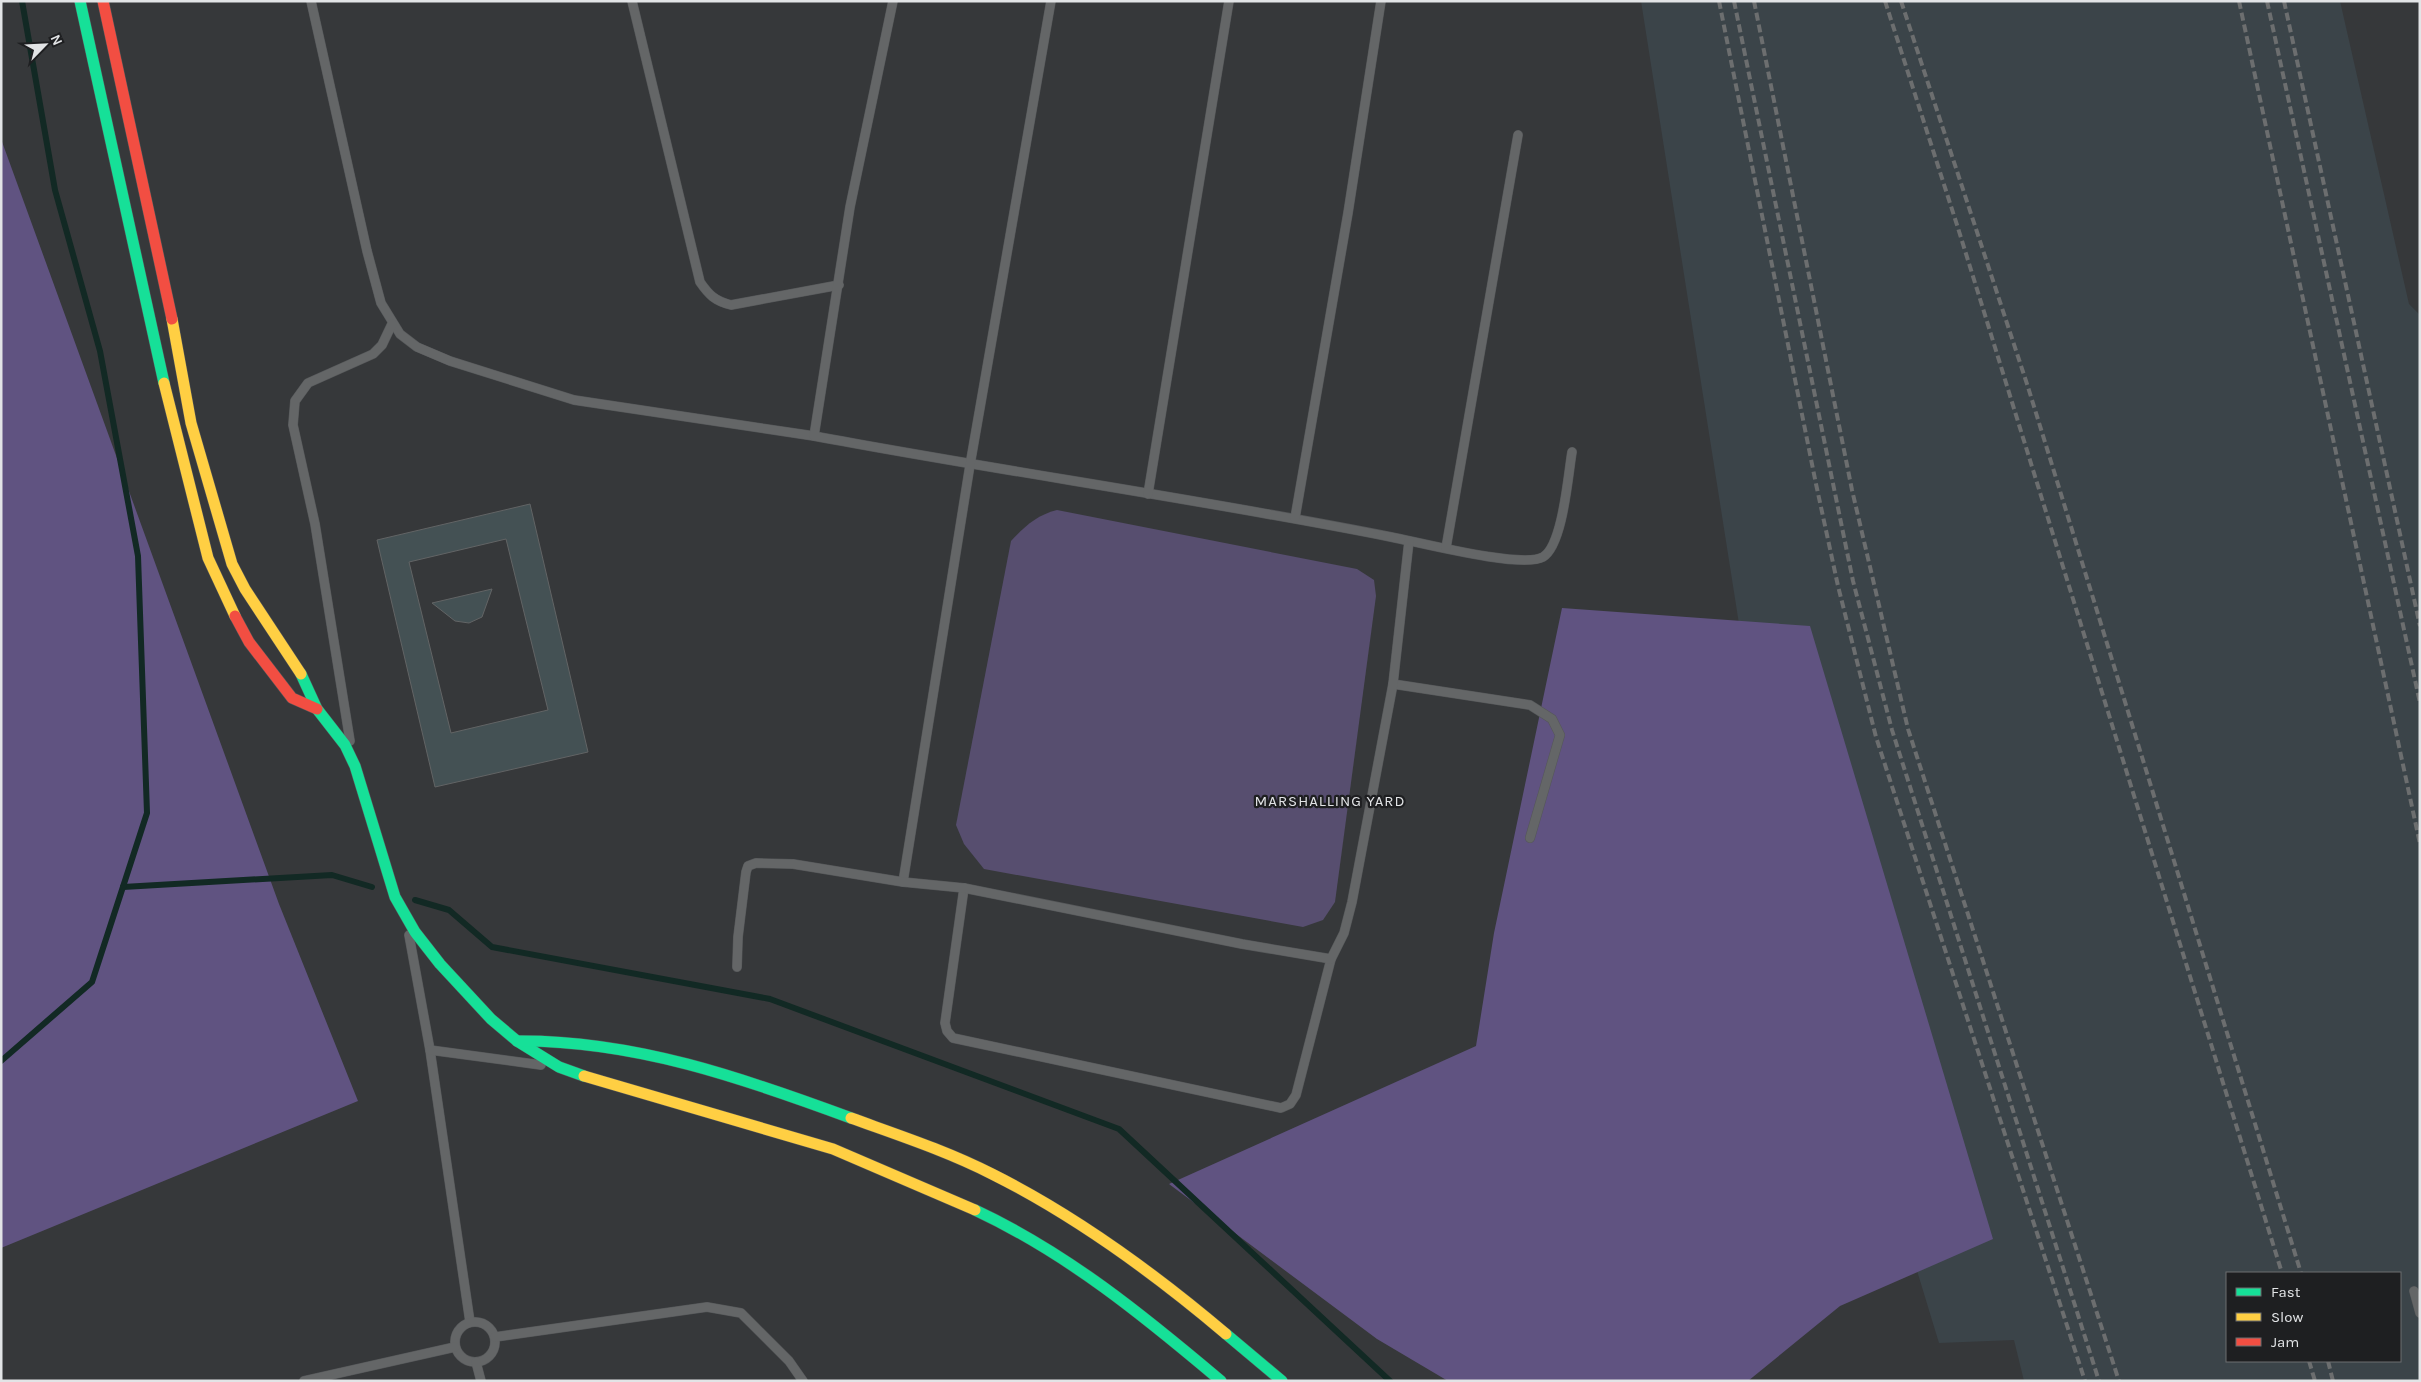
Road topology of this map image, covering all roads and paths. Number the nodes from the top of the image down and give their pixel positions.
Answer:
1 (80, 1) edge
2 (103, 1) edge
3 (311, 1) edge
4 (632, 1) edge
5 (893, 1) edge
6 (1051, 1) edge
7 (1229, 1) edge
8 (1381, 1) edge
9 (1518, 135) dead end
10 (839, 285) junction
11 (392, 324) junction
12 (814, 436) junction
13 (1572, 452) dead end
14 (970, 465) junction
15 (1148, 494) junction
16 (1295, 518) junction
17 (1409, 541) junction
18 (1446, 548) junction
19 (1393, 684) junction
20 (317, 709) junction
21 (354, 766) junction
22 (1530, 838) dead end
23 (903, 882) junction
24 (964, 888) junction
25 (405, 916) junction
26 (1331, 959) junction
27 (737, 967) dead end
28 (517, 1041) junction
29 (430, 1050) junction
30 (559, 1067) junction
31 (2414, 1291) dead end
32 (2420, 1313) edge
33 (470, 1322) junction
34 (495, 1336) junction
35 (456, 1347) junction
36 (476, 1362) junction
37 (304, 1381) edge
38 (481, 1381) edge
39 (803, 1381) edge
40 (1221, 1381) edge
41 (1282, 1381) edge

1 - 20 street
2 - 20 street
3 - 11 lane
4 - 10 lane
5 - 10 lane
6 - 14 lane
7 - 15 lane
8 - 16 lane
9 - 18 lane
10 - 12 lane
11 - 12 lane
11 - 21 lane
12 - 14 lane
13 - 18 lane
14 - 15 lane
14 - 23 lane
15 - 16 lane
16 - 17 lane
17 - 18 lane
17 - 19 lane
19 - 22 lane
19 - 26 lane
20 - 21 street
21 - 25 street
23 - 24 lane
23 - 27 lane
24 - 26 lane
24 - 26 lane
25 - 28 street
25 - 29 lane
28 - 30 street
28 - 41 street
29 - 30 lane
29 - 33 lane
30 - 40 street
31 - 32 lane
33 - 34 lane
33 - 35 lane
34 - 36 lane
34 - 39 lane
35 - 36 lane
35 - 37 lane
36 - 38 lane

